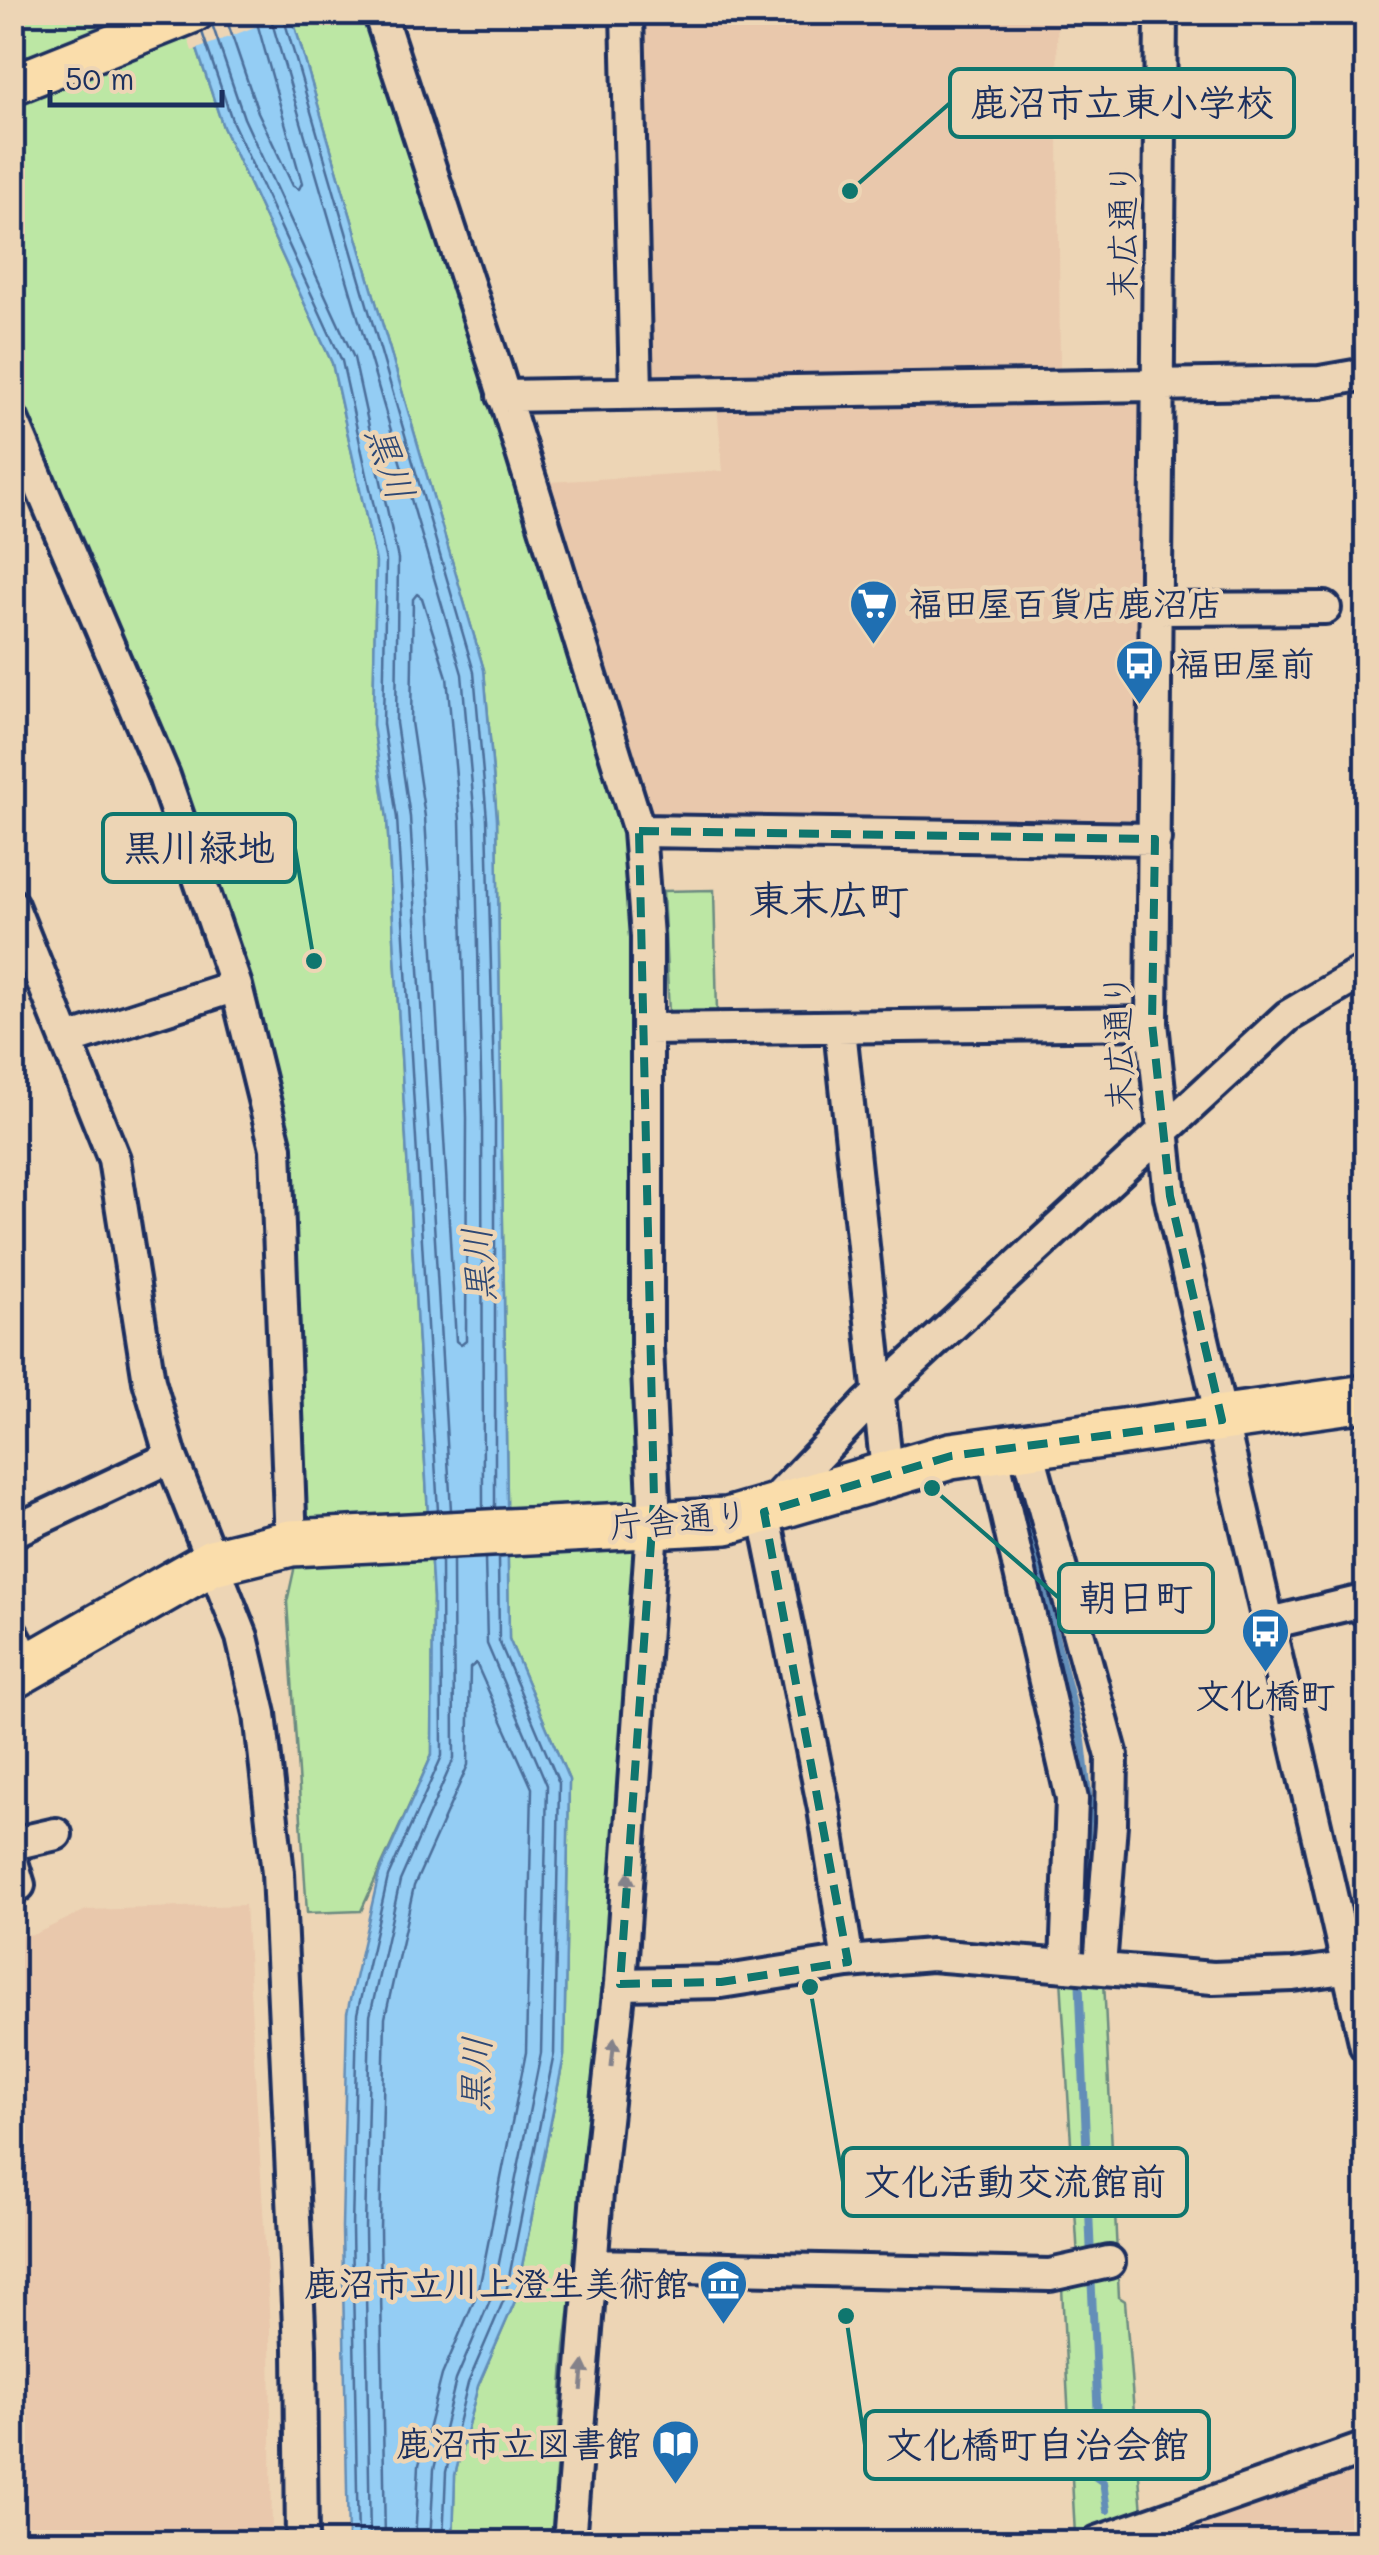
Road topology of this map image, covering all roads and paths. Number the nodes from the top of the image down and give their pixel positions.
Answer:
1 (196, 12) edge
2 (379, 12) edge
3 (626, 12) edge
4 (1160, 12) edge
5 (12, 85) edge
6 (1366, 374) edge
7 (1160, 382) junction
8 (636, 391) junction
9 (503, 396) junction
10 (12, 419) edge
11 (1325, 608) dead end
12 (1156, 610) junction
13 (639, 831) junction
14 (1155, 839) junction
15 (12, 906) edge
16 (1366, 970) edge
17 (236, 986) junction
18 (1152, 1022) junction
19 (840, 1029) junction
20 (649, 1030) junction
21 (68, 1040) junction
22 (1161, 1136) junction
23 (878, 1393) junction
24 (1366, 1398) edge
25 (1222, 1420) junction
26 (1009, 1448) junction
27 (171, 1456) junction
28 (887, 1472) junction
29 (764, 1512) junction
30 (648, 1524) junction
31 (12, 1532) edge
32 (292, 1543) junction
33 (212, 1562) junction
34 (1366, 1612) edge
35 (1270, 1622) junction
36 (18, 1658) edge
37 (56, 1834) dead end
38 (14, 1867) edge
39 (848, 1962) junction
40 (1066, 1965) junction
41 (1358, 1966) edge
42 (1100, 1967) junction
43 (620, 1984) junction
44 (1366, 2046) edge
45 (1109, 2262) dead end
46 (592, 2265) junction
47 (1366, 2448) edge
48 (302, 2542) edge
49 (570, 2542) edge
50 (1098, 2542) edge

1 - 5 main road
2 - 9 street
3 - 8 street
4 - 7 street, 末広通り
6 - 7 street
7 - 8 street
7 - 12 street, 末広通り
8 - 9 street
9 - 13 street
10 - 17 street
11 - 12 street
12 - 14 street, 末広通り
13 - 14 street
13 - 20 street
14 - 18 street, 末広通り
15 - 21 street
16 - 22 street
17 - 21 street
17 - 32 street
18 - 19 street
18 - 22 street, 末広通り
19 - 20 street
19 - 23 street
20 - 30 street
21 - 27 street
22 - 23 street
22 - 25 street, 末広通り
23 - 28 street
23 - 29 street
24 - 25 highway, 庁舎通り
25 - 26 highway, 庁舎通り
25 - 35 street, 末広通り
26 - 28 highway, 庁舎通り
26 - 40 street
26 - 42 street
27 - 31 street
27 - 33 street
28 - 29 highway, 庁舎通り
29 - 30 highway, 庁舎通り
29 - 39 street
30 - 32 highway, 庁舎通り
43 -> 30 street
32 - 33 highway, 庁舎通り
33 - 36 highway, 庁舎通り
33 - 48 street
34 - 35 street
35 - 41 street, 末広通り
37 - 38 street
39 - 40 street
39 - 43 street
40 - 42 street
41 - 42 street
41 - 44 street, 末広通り
46 -> 43 street
45 - 46 street
49 -> 46 street
47 - 50 street

